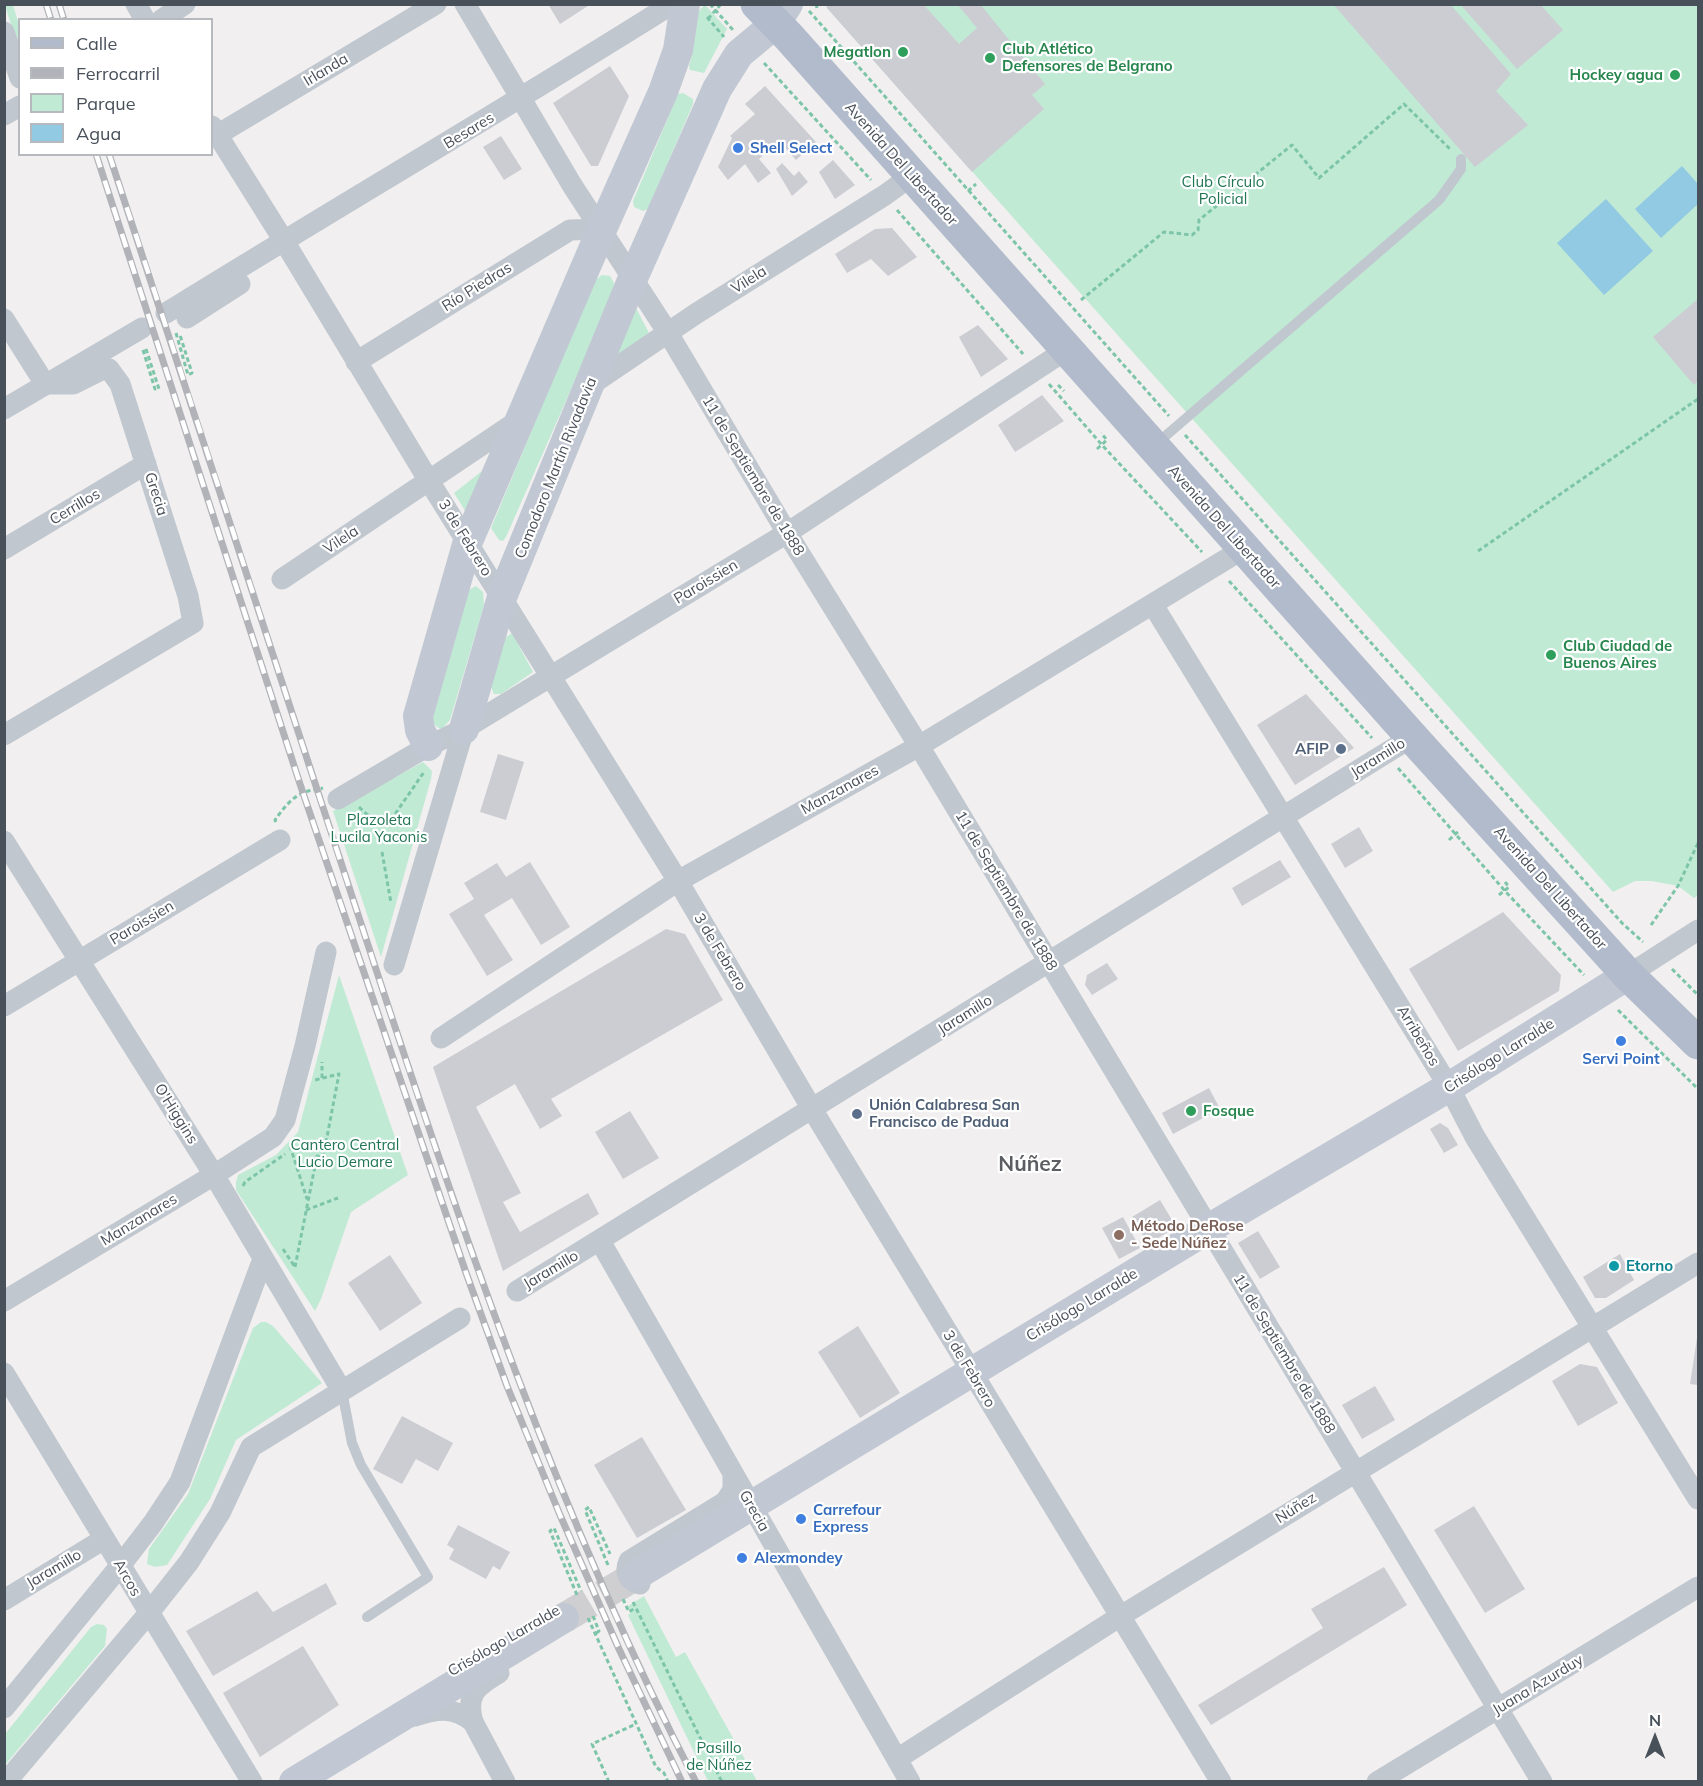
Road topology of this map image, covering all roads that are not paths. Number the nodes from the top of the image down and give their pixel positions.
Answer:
1 (136, 4) edge
2 (185, 4) edge
3 (436, 4) edge
4 (465, 4) edge
5 (672, 4) edge
6 (694, 9) edge
7 (793, 9) edge
8 (144, 18) edge
9 (164, 18) edge
10 (4, 32) edge
11 (678, 50) junction
12 (18, 72) edge
13 (717, 89) junction
14 (521, 99) junction
15 (18, 107) edge
16 (4, 115) edge
17 (214, 130) edge
18 (1461, 159) road end
19 (911, 176) junction
20 (602, 229) junction
21 (284, 241) junction
22 (262, 253) junction
23 (633, 278) junction
24 (176, 291) dead end
25 (4, 319) edge
26 (176, 321) road end
27 (118, 326) dead end
28 (668, 333) junction
29 (142, 337) road end
30 (1066, 350) junction
31 (356, 362) junction
32 (45, 384) junction
33 (589, 386) junction
34 (4, 409) edge
35 (519, 420) junction
36 (1152, 447) junction
37 (146, 464) junction
38 (429, 481) junction
39 (787, 533) junction
40 (468, 541) junction
41 (4, 549) edge
42 (1243, 549) junction
43 (282, 579) dead end
44 (502, 597) junction
45 (1153, 605) junction
46 (551, 676) junction
47 (464, 729) junction
48 (4, 735) edge
49 (1412, 737) junction
50 (428, 746) junction
51 (920, 746) junction
52 (331, 793) road end
53 (1284, 817) junction
54 (280, 840) dead end
55 (4, 842) edge
56 (678, 881) junction
57 (1698, 930) edge
58 (326, 952) dead end
59 (80, 960) junction
60 (1048, 963) junction
61 (394, 965) dead end
62 (1628, 975) junction
63 (4, 1006) edge
64 (441, 1038) dead end
65 (1698, 1043) edge
66 (1449, 1087) junction
67 (812, 1109) junction
68 (214, 1174) junction
69 (1208, 1229) junction
70 (600, 1241) junction
71 (263, 1259) junction
72 (1698, 1263) edge
73 (517, 1291) dead end
74 (4, 1301) edge
75 (459, 1318) dead end
76 (1594, 1328) junction
77 (971, 1372) junction
78 (4, 1373) edge
79 (342, 1391) junction
80 (1355, 1472) junction
81 (733, 1475) junction
82 (1698, 1499) edge
83 (751, 1505) junction
84 (104, 1539) junction
85 (120, 1566) junction
86 (626, 1578) joint
87 (1698, 1587) edge
88 (4, 1600) edge
89 (577, 1608) joint
90 (148, 1614) junction
91 (367, 1617) dead end
92 (1119, 1617) junction
93 (4, 1708) edge
94 (1499, 1710) junction
95 (473, 1722) junction
96 (391, 1723) junction
97 (897, 1759) junction
98 (6, 1782) edge
99 (252, 1782) edge
100 (294, 1782) edge
101 (506, 1782) edge
102 (910, 1782) edge
103 (1221, 1782) edge
104 (1377, 1782) edge
105 (1542, 1782) edge

1 - 8 street
2 - 9 street
3 - 17 street, Irlanda
4 - 14 street, 11 de Septiembre de 1888
5 - 14 street, Besares
6 - 11 street
7 - 13 street, Comodoro Martín Rivadavia
7 - 19 main road, Avenida Del Libertador
10 - 12 street
11 - 13 street
11 - 20 street
13 - 23 street, Comodoro Martín Rivadavia
14 - 20 street, 11 de Septiembre de 1888
14 - 21 street, Besares
15 - 16 street
17 - 21 street, 3 de Febrero
18 - 36 lane
19 - 28 street, Vilela
19 - 30 main road, Avenida Del Libertador
20 - 23 street, 11 de Septiembre de 1888
20 - 31 street, Río Piedras
20 - 35 street
21 - 22 street, Besares
21 - 31 street, 3 de Febrero
22 - 24 street, Besares
22 - 26 street, Besares
23 - 28 street, 11 de Septiembre de 1888
23 - 33 street, Comodoro Martín Rivadavia
25 - 32 street
27 - 32 street
28 - 33 street, Vilela
28 - 39 street, 11 de Septiembre de 1888
29 - 32 street
30 - 36 main road, Avenida Del Libertador
30 - 39 street, Paroissien
31 - 38 street, 3 de Febrero
32 - 34 street
32 - 37 street, Grecia
33 - 44 street, Comodoro Martín Rivadavia
35 - 38 street, Vilela
35 - 40 street
36 - 42 main road, Avenida Del Libertador
37 - 41 street, Cerrillos
37 - 48 street, Grecia
38 - 40 street, 3 de Febrero
38 - 43 street, Vilela
39 - 46 street, Paroissien
39 - 51 street, 11 de Septiembre de 1888
40 - 44 street, 3 de Febrero
40 - 50 street
42 - 45 street, Manzanares
42 - 49 main road, Avenida Del Libertador
44 - 46 street, 3 de Febrero
44 - 47 street, Comodoro Martín Rivadavia
45 - 51 street, Manzanares
45 - 53 street, Arribeños
46 - 47 street, Paroissien
46 - 56 street, 3 de Febrero
47 - 50 street, Paroissien
47 - 61 street, Comodoro Martín Rivadavia
49 - 53 street, Jaramillo
49 - 62 main road, Avenida Del Libertador
50 - 52 street, Paroissien
51 - 56 street, Manzanares
51 - 60 street, 11 de Septiembre de 1888
53 - 60 street, Jaramillo
53 - 66 street, Arribeños
54 - 59 street, Paroissien
55 - 59 street, O'Higgins
56 - 64 street, Manzanares
56 - 67 street, 3 de Febrero
57 - 62 street
58 - 68 street, Manzanares
59 - 63 street, Paroissien
59 - 68 street, O'Higgins
60 - 67 street, Jaramillo
60 - 69 street, 11 de Septiembre de 1888
62 - 65 main road, Avenida Del Libertador
62 - 66 street, Crisólogo Larralde
66 - 69 street, Crisólogo Larralde
66 - 76 street, Arribeños
67 - 70 street, Jaramillo
67 - 77 street, 3 de Febrero
68 - 71 street, O'Higgins
68 - 74 street, Manzanares
69 - 77 street, Crisólogo Larralde
69 - 80 street, 11 de Septiembre de 1888
70 - 73 street, Jaramillo
70 - 81 street, Grecia
71 - 79 street, O'Higgins
71 - 85 street
72 - 76 street, Núñez
75 - 79 street
76 - 80 street, Núñez
76 - 82 street, Arribeños
77 - 83 street, Crisólogo Larralde
77 - 92 street, 3 de Febrero
78 - 84 street, Arcos
79 - 90 street
79 - 91 lane
80 - 92 street, Núñez
80 - 94 street, 11 de Septiembre de 1888
81 - 83 street, Grecia
81 - 86 street
83 - 86 street, Crisólogo Larralde
83 - 97 street, Grecia
84 - 85 street, Arcos
84 - 88 street, Jaramillo
85 - 90 street, Arcos
85 - 93 street
87 - 94 street, Juana Azurduy
89 - 95 street, Crisólogo Larralde
89 - 96 street, Crisólogo Larralde
90 - 98 street
90 - 99 street, Arcos
92 - 97 street, Núñez
92 - 103 street, 3 de Febrero
94 - 104 street, Juana Azurduy
94 - 105 street, 11 de Septiembre de 1888
95 - 96 street
95 - 101 street
96 - 100 street, Crisólogo Larralde
97 - 102 street, Grecia

